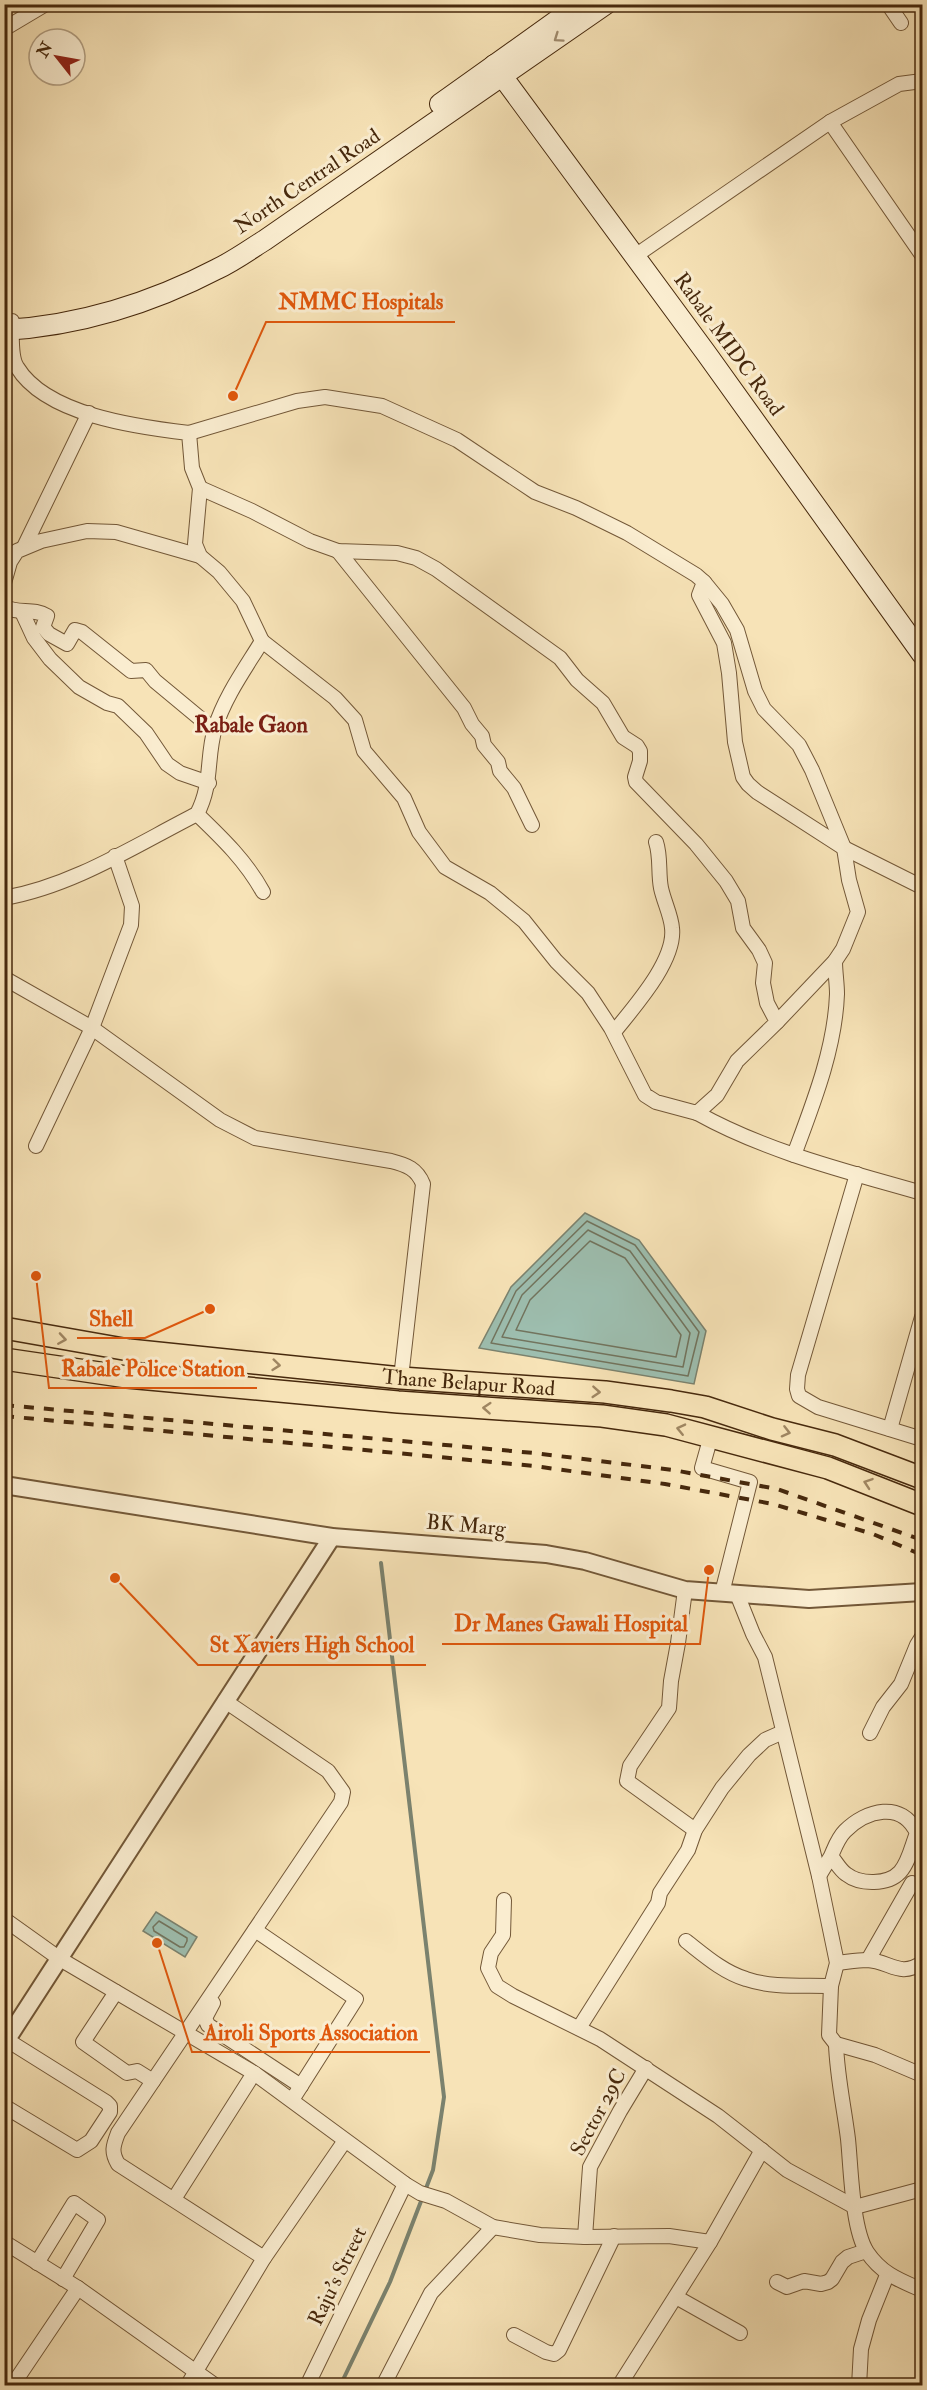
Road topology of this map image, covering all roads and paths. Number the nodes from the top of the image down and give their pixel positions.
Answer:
1 (46, 4) edge
2 (606, 4) edge
3 (888, 4) edge
4 (574, 11) edge
5 (901, 23) dead end
6 (4, 29) edge
7 (504, 67) junction
8 (922, 81) edge
9 (830, 122) junction
10 (640, 252) junction
11 (922, 255) edge
12 (8, 325) edge
13 (10, 365) edge
14 (89, 413) junction
15 (189, 433) junction
16 (200, 488) junction
17 (839, 526) junction
18 (24, 547) junction
19 (338, 552) junction
20 (200, 556) junction
21 (704, 582) junction
22 (4, 583) edge
23 (4, 606) edge
24 (22, 612) junction
25 (922, 634) edge
26 (262, 641) junction
27 (922, 654) edge
28 (214, 730) junction
29 (209, 783) junction
30 (197, 814) junction
31 (532, 825) dead end
32 (656, 842) dead end
33 (844, 848) junction
34 (115, 856) junction
35 (922, 887) edge
36 (263, 891) dead end
37 (4, 898) edge
38 (835, 961) junction
39 (4, 978) edge
40 (777, 1022) junction
41 (92, 1028) junction
42 (614, 1032) junction
43 (697, 1113) junction
44 (36, 1146) dead end
45 (794, 1155) junction
46 (857, 1174) junction
47 (922, 1193) edge
48 (922, 1317) edge
49 (4, 1328) edge
50 (4, 1359) edge
51 (400, 1378) junction
52 (890, 1429) junction
53 (711, 1436) junction
54 (922, 1438) edge
55 (922, 1478) edge
56 (4, 1485) edge
57 (922, 1505) edge
58 (332, 1537) junction
59 (685, 1590) junction
60 (922, 1592) edge
61 (730, 1594) junction
62 (922, 1637) edge
63 (225, 1701) junction
64 (783, 1732) junction
65 (870, 1733) dead end
66 (695, 1830) junction
67 (831, 1856) junction
68 (819, 1876) junction
69 (912, 1883) dead end
70 (504, 1900) dead end
71 (4, 1919) edge
72 (255, 1930) junction
73 (686, 1941) dead end
74 (60, 1959) junction
75 (868, 1960) junction
76 (837, 1963) junction
77 (919, 1970) edge
78 (235, 1972) dead end
79 (831, 1986) junction
80 (116, 1992) junction
81 (579, 2028) junction
82 (186, 2031) junction
83 (6, 2042) edge
84 (836, 2044) junction
85 (254, 2055) junction
86 (646, 2068) junction
87 (250, 2071) junction
88 (922, 2075) edge
89 (153, 2081) junction
90 (301, 2086) junction
91 (292, 2100) junction
92 (4, 2106) edge
93 (344, 2142) junction
94 (762, 2150) junction
95 (405, 2184) junction
96 (922, 2189) edge
97 (174, 2199) junction
98 (855, 2207) junction
99 (493, 2227) junction
100 (614, 2236) junction
101 (585, 2237) junction
102 (4, 2242) edge
103 (710, 2242) junction
104 (866, 2251) junction
105 (264, 2258) junction
106 (37, 2263) junction
107 (887, 2275) junction
108 (63, 2279) junction
109 (777, 2282) dead end
110 (78, 2288) junction
111 (922, 2290) edge
112 (676, 2297) junction
113 (740, 2333) dead end
114 (514, 2335) dead end
115 (197, 2371) junction
116 (12, 2385) edge
117 (187, 2385) edge
118 (216, 2385) edge
119 (307, 2385) edge
120 (383, 2385) edge
121 (619, 2385) edge
122 (859, 2385) edge

1 - 6 street
2 - 4 main road, North Central Road
3 - 5 street
4 - 7 main road, North Central Road
7 - 10 main road, Rabale MIDC Road
7 - 12 main road, North Central Road
8 - 9 street
9 - 10 street
9 - 11 street
10 - 17 main road, Rabale MIDC Road
12 - 13 street
13 - 14 street
14 - 15 street
14 - 18 street
15 - 16 street
15 - 21 street
16 - 19 street
16 - 20 street
17 - 25 main road, Rabale MIDC Road
17 - 27 main road, Rabale MIDC Road
18 - 20 street
18 - 22 street
19 - 31 street
19 - 40 street
20 - 26 street
21 - 33 street
21 - 33 street
23 - 24 street
24 - 28 street
24 - 29 street
26 - 28 street
26 - 42 street
28 - 29 street
29 - 30 street
30 - 34 street
30 - 36 street
32 - 42 street
33 - 35 street
33 - 38 street
34 - 37 street
34 - 41 street
38 - 40 street
38 - 45 street
39 - 41 street
40 - 43 street
41 - 44 street
41 - 51 street
42 - 43 street
43 - 45 street
45 - 46 street
46 - 47 street
46 - 52 street
48 - 52 street
49 -> 51 main road, Thane Belapur Road
53 -> 50 main road, Thane Belapur Road
51 -> 55 main road, Thane Belapur Road
52 - 54 street
57 -> 53 main road, Thane Belapur Road
53 - 61 street
56 - 58 street, BK Marg
58 - 59 street, BK Marg
58 - 63 street
59 - 61 street, BK Marg
59 - 66 street
60 - 61 street, BK Marg
61 - 64 street
62 - 65 street
63 - 72 street
63 - 74 street
64 - 66 street
64 - 68 street
66 - 81 street
67 - 67 street
67 - 68 street
68 - 76 street
69 - 75 street
70 - 81 street
71 - 74 street
72 - 82 street
72 - 90 street
73 - 79 street
74 - 80 street
74 - 83 street
75 - 76 street
75 - 77 street
76 - 79 street
78 - 85 street
79 - 84 street
80 - 82 street
80 - 89 street
81 - 86 street
82 - 87 street
82 - 89 street
83 - 92 street
84 - 88 street
84 - 98 street
85 - 87 street
85 - 90 street
86 - 94 street
86 - 101 street, Sector 29C
87 - 91 street
87 - 97 street
89 - 97 street
90 - 91 street
91 - 93 street
93 - 95 street
93 - 105 street
94 - 98 street
94 - 103 street
95 - 99 street
95 - 119 street, Raju's Street
96 - 98 street
97 - 105 street
98 - 104 street
99 - 101 street
99 - 120 street
100 - 101 street
100 - 103 street
100 - 114 street
102 - 106 street
103 - 112 street
104 - 107 street
104 - 109 street
105 - 115 street
106 - 108 street
106 - 108 street
107 - 111 street
107 - 122 street
108 - 110 street
110 - 115 street
110 - 116 street
112 - 113 street
112 - 121 street
115 - 117 street
115 - 118 street

